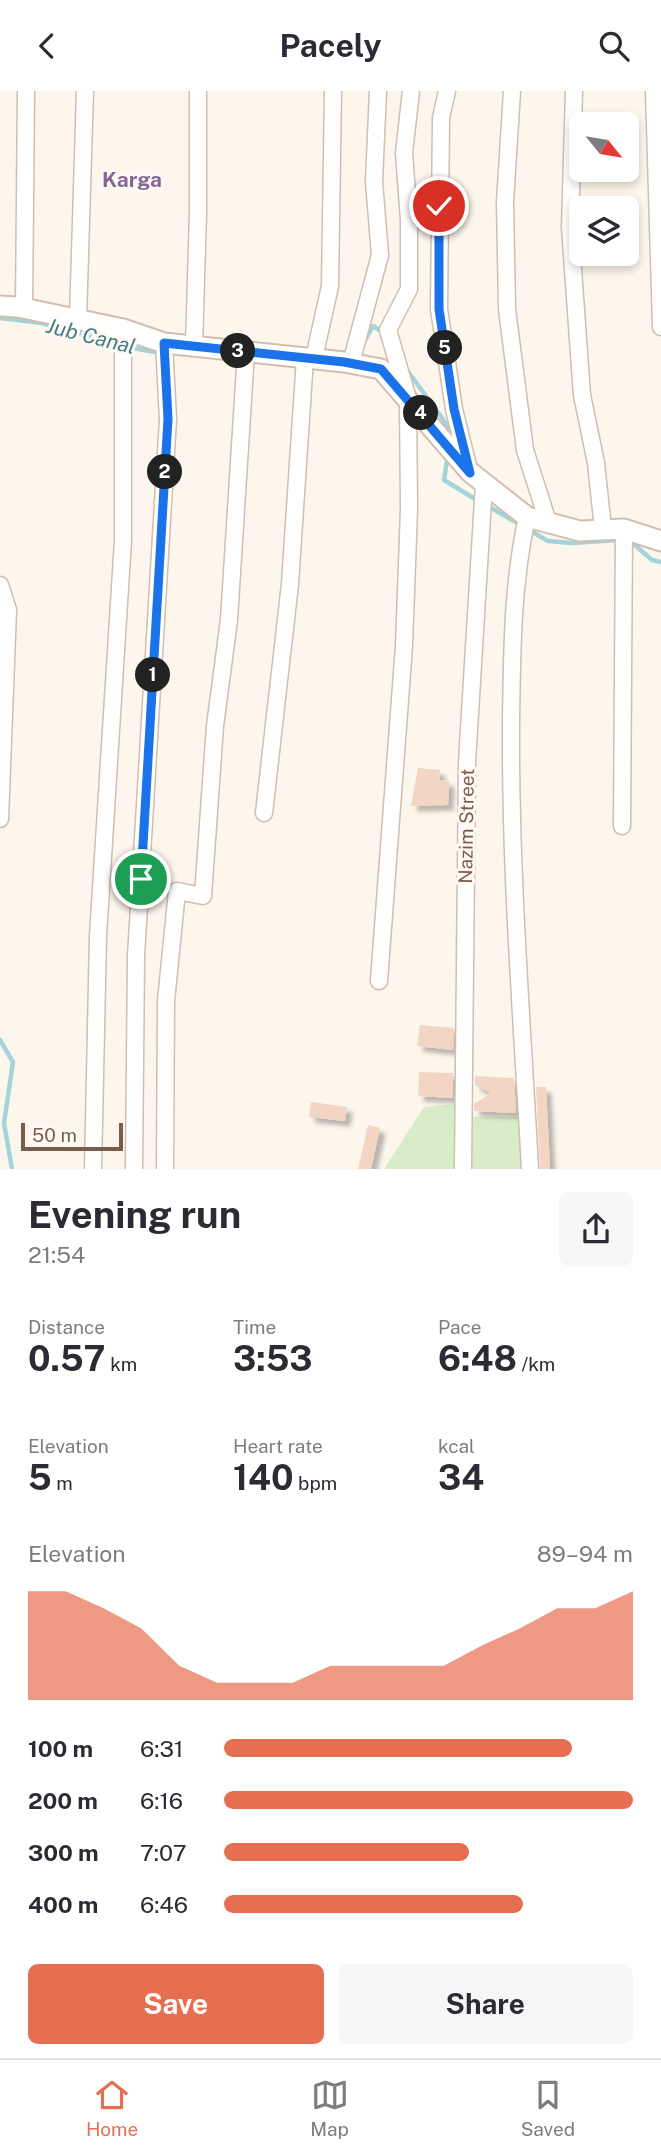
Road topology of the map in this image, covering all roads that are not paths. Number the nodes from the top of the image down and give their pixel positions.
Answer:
1 (26, 91) edge
2 (85, 91) edge
3 (198, 91) edge
4 (333, 91) edge
5 (378, 91) edge
6 (411, 91) edge
7 (446, 91) edge
8 (512, 91) edge
9 (574, 91) edge
10 (654, 91) edge
11 (0, 306) edge
12 (24, 308) junction
13 (78, 319) junction
14 (661, 327) edge
15 (123, 328) junction
16 (164, 343) junction
17 (194, 346) junction
18 (246, 352) junction
19 (309, 358) junction
20 (351, 363) junction
21 (408, 399) junction
22 (477, 478) junction
23 (527, 517) junction
24 (548, 522) junction
25 (603, 529) junction
26 (624, 529) junction
27 (661, 541) edge
28 (0, 585) edge
29 (264, 813) dead end
30 (0, 819) edge
31 (622, 826) dead end
32 (380, 981) dead end
33 (93, 1169) edge
34 (134, 1169) edge
35 (165, 1169) edge
36 (463, 1169) edge
37 (530, 1169) edge

1 - 12 street
2 - 13 street
3 - 17 street
4 - 19 street
5 - 20 street
6 - 21 street
7 - 22 street, Nazim Street
8 - 24 street
9 - 25 street
10 - 14 street
11 - 12 street
12 - 13 street
13 - 15 street
15 - 16 street
15 - 33 street
16 - 17 street
16 - 34 street
17 - 18 street
18 - 19 street
18 - 35 street
19 - 20 street
19 - 29 street
20 - 21 street
21 - 22 street
21 - 32 street
22 - 23 street
22 - 36 street, Nazim Street
23 - 24 street
23 - 37 street
24 - 25 street
25 - 26 street
26 - 27 street
26 - 31 street
28 - 30 street

